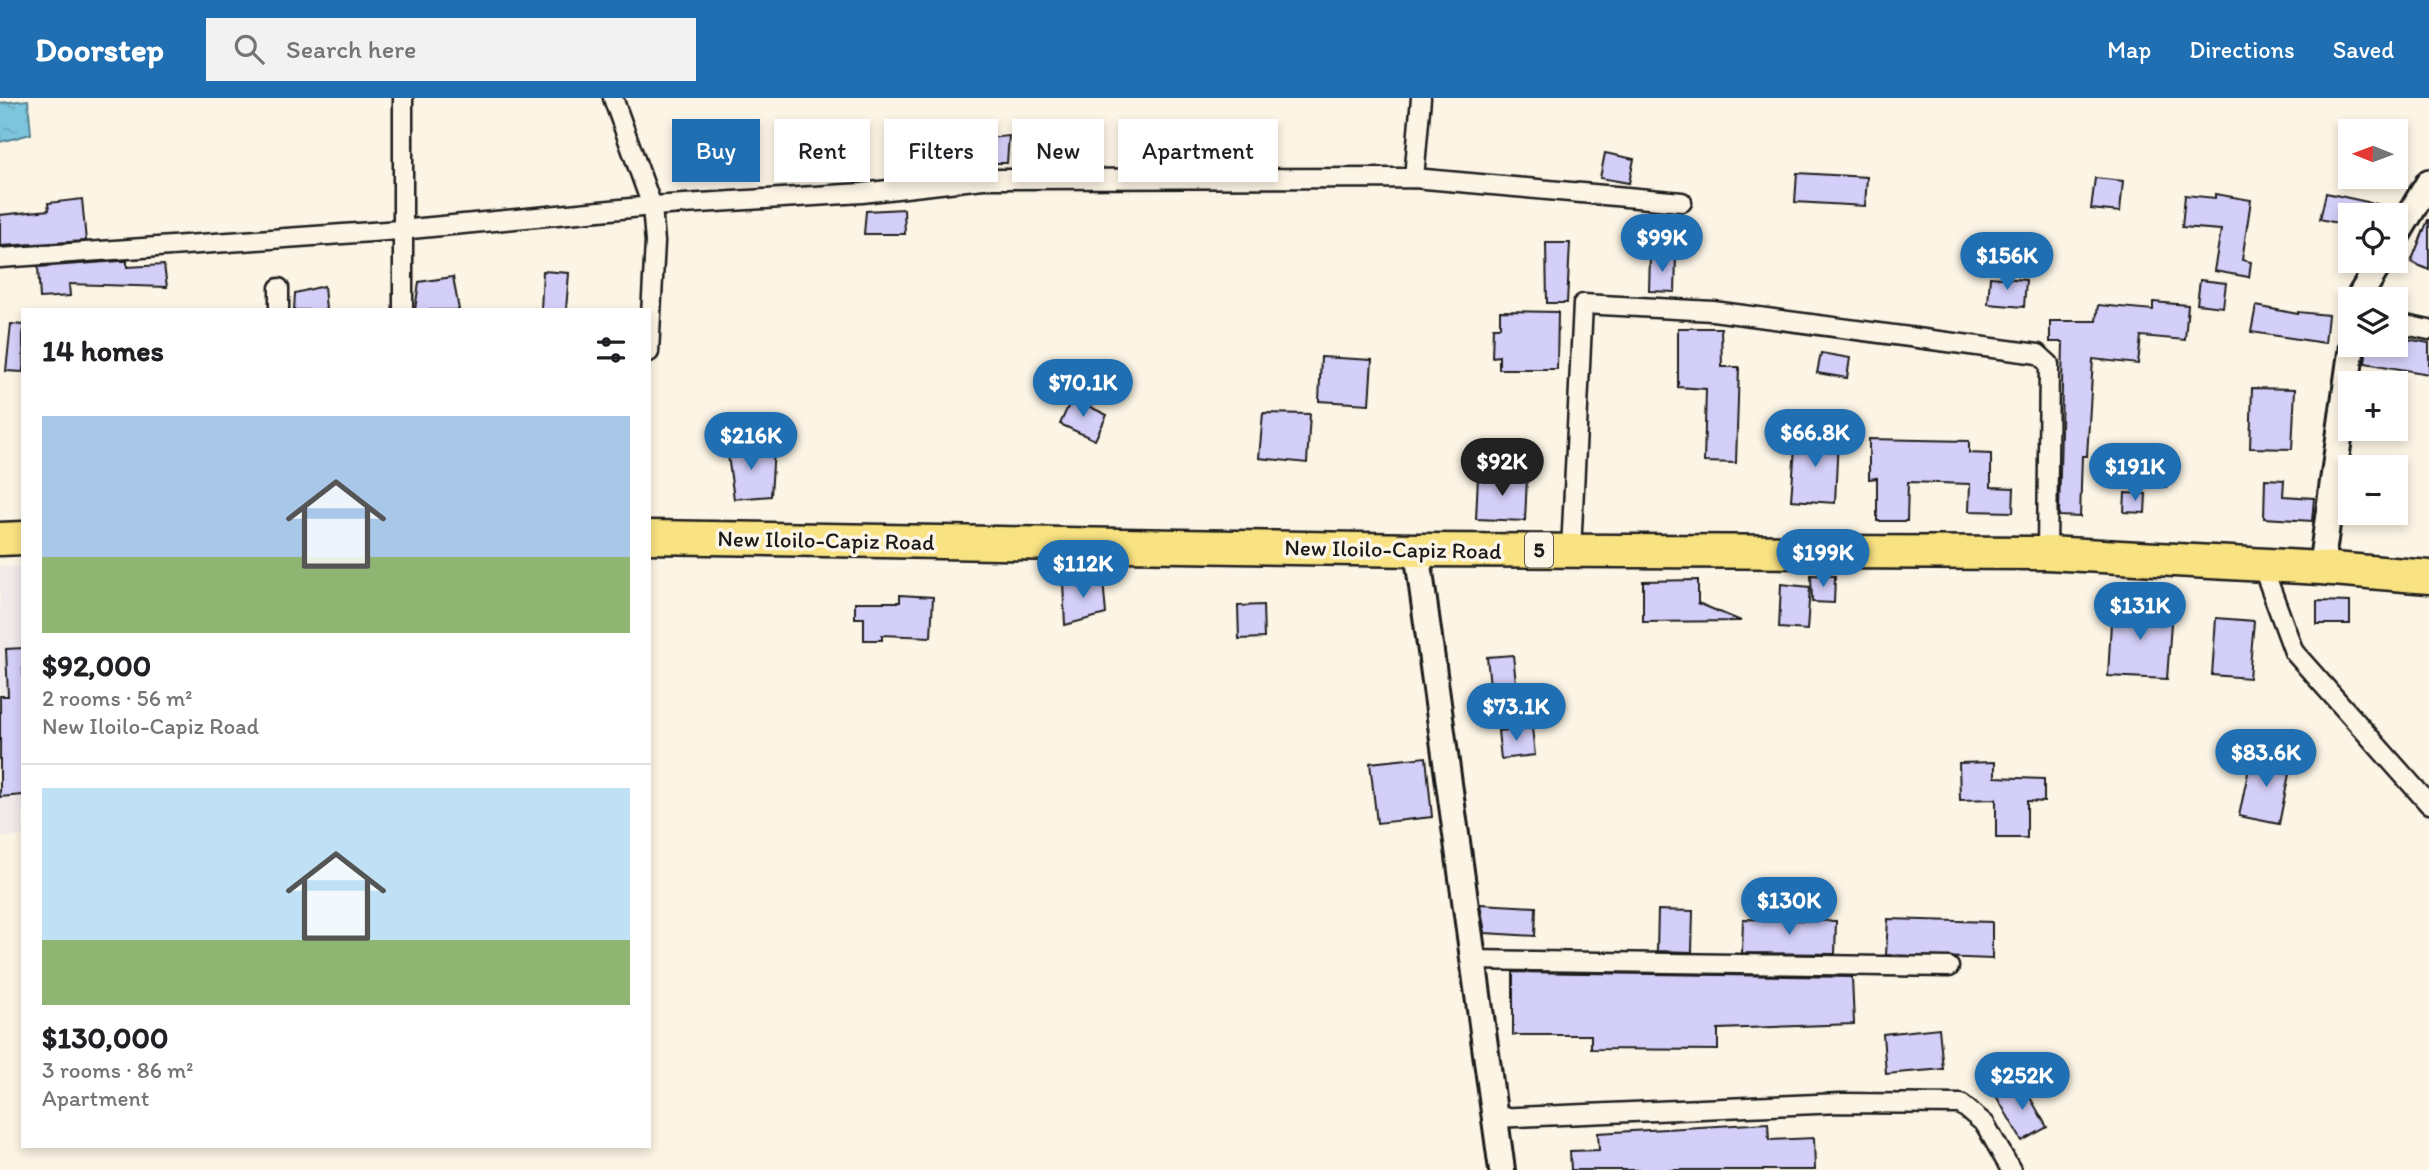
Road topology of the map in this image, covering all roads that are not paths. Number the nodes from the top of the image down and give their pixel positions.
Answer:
1 (403, 98) edge
2 (613, 98) edge
3 (1421, 98) edge
4 (1414, 178) junction
5 (2429, 182) edge
6 (1682, 202) dead end
7 (652, 206) junction
8 (2408, 217) edge
9 (400, 230) junction
10 (0, 258) edge
11 (279, 288) dead end
12 (279, 308) edge
13 (403, 308) edge
14 (651, 315) edge
15 (2408, 326) edge
16 (2429, 330) edge
17 (2350, 357) edge
18 (651, 537) edge
19 (21, 538) edge
20 (0, 539) edge
21 (1417, 550) junction
22 (1571, 551) junction
23 (2047, 553) junction
24 (2262, 565) junction
25 (2321, 568) junction
26 (2429, 578) edge
27 (2429, 804) edge
28 (1472, 960) junction
29 (1949, 967) dead end
30 (1494, 1118) junction
31 (1503, 1170) edge
32 (2011, 1170) edge

1 - 9 street
2 - 7 street
3 - 4 street
4 - 6 street
4 - 7 street
5 - 8 main road
7 - 9 street
7 - 14 street
9 - 10 street
9 - 13 street
11 - 12 street
15 - 16 street
17 - 25 main road
18 - 21 highway, New Iloilo-Capiz Road / 5
19 - 20 highway
21 - 22 highway, New Iloilo-Capiz Road / 5
21 - 28 main road
22 - 23 highway, New Iloilo-Capiz Road / 5
22 - 23 street
23 - 24 highway, New Iloilo-Capiz Road / 5
24 - 25 highway, New Iloilo-Capiz Road / 5
24 - 27 street
25 - 26 highway, New Iloilo-Capiz Road / 5
28 - 29 street
28 - 30 main road
30 - 31 main road
30 - 32 street

